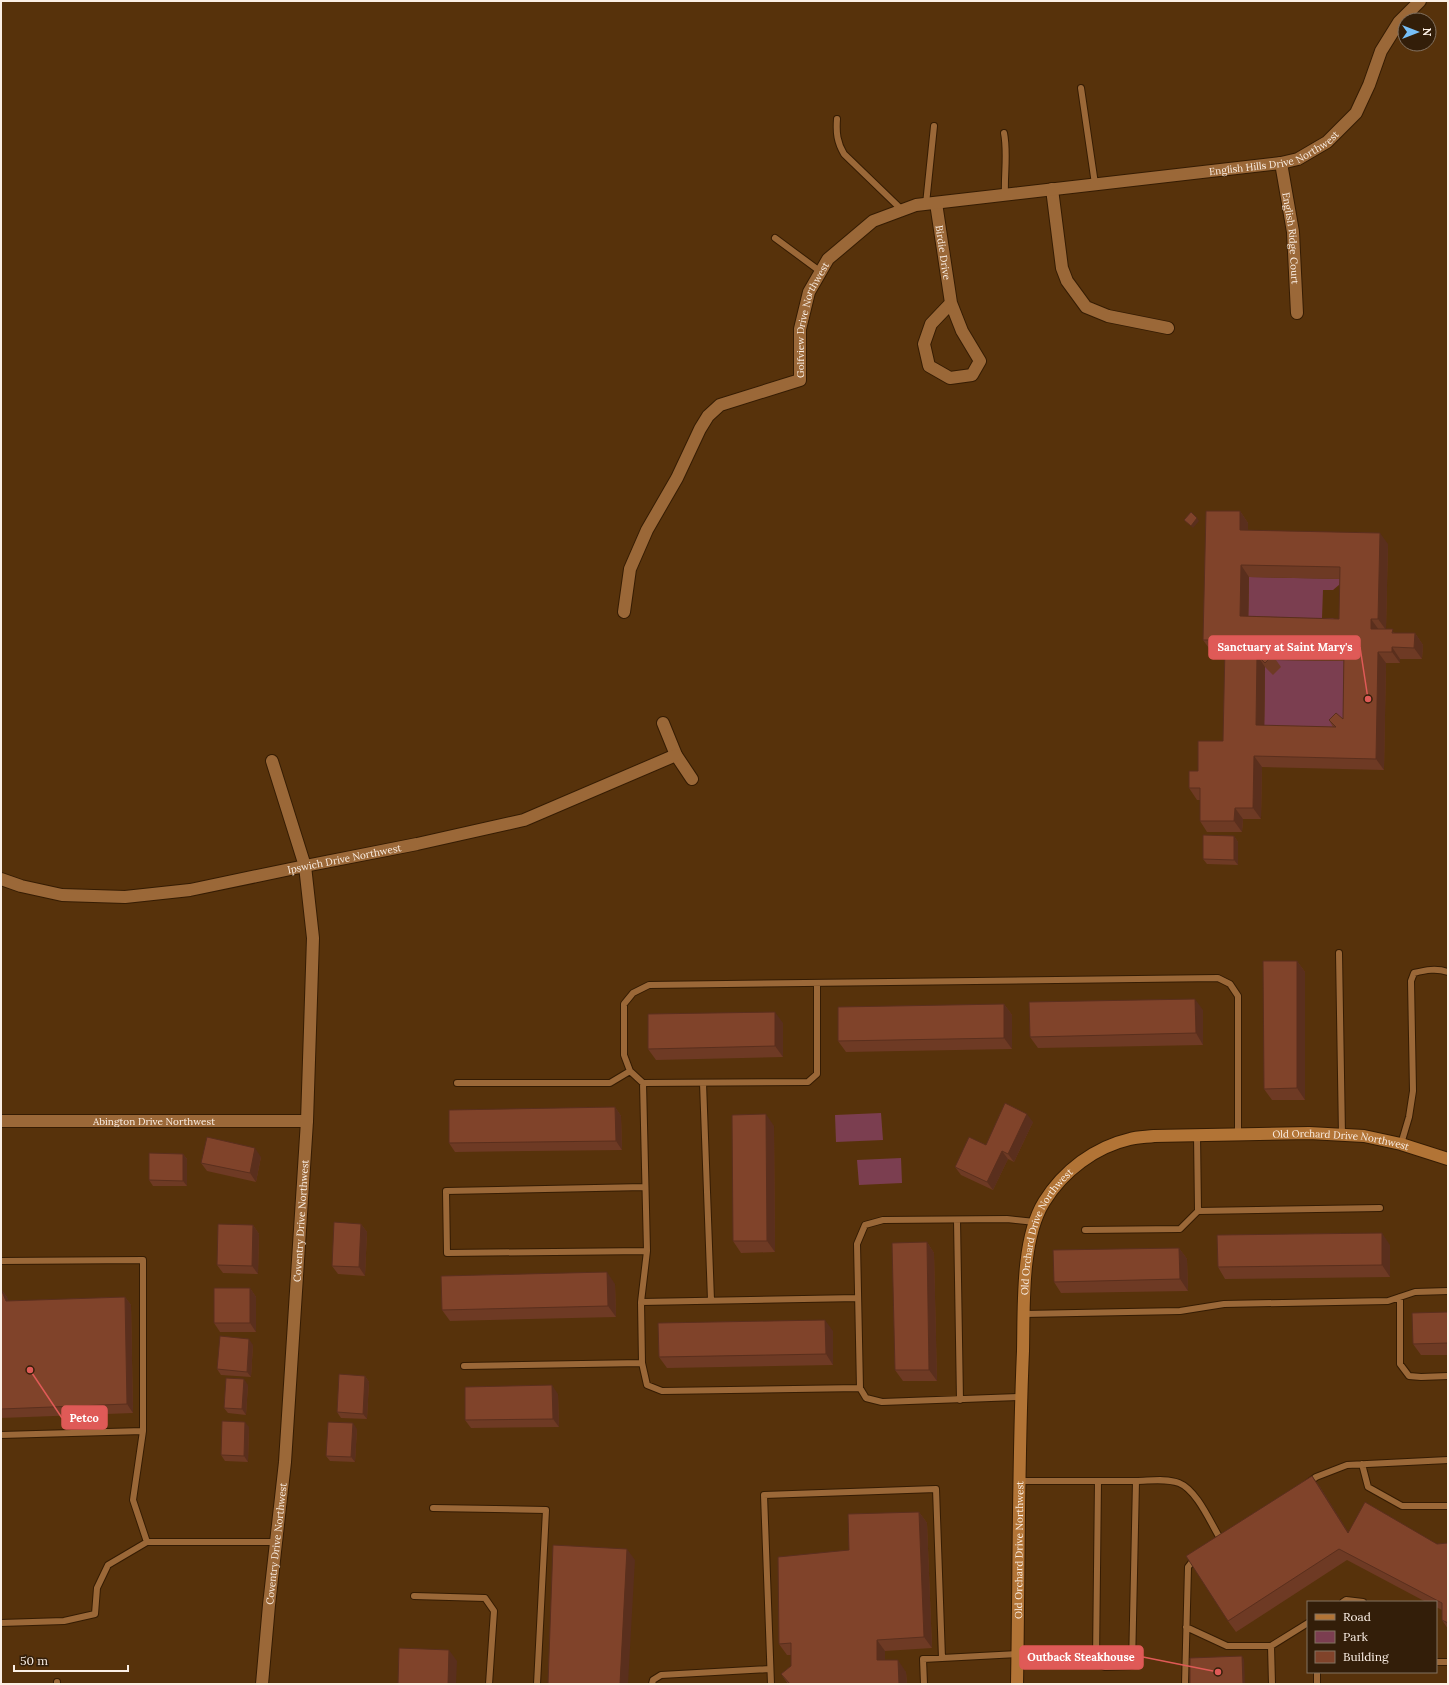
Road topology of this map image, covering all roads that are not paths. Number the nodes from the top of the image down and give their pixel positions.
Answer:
1 (1420, 1) edge
2 (1081, 88) dead end
3 (837, 119) dead end
4 (934, 126) dead end
5 (1004, 133) dead end
6 (1281, 163) junction
7 (1095, 184) junction
8 (1052, 189) junction
9 (1005, 195) junction
10 (931, 203) junction
11 (902, 210) junction
12 (774, 238) dead end
13 (821, 272) junction
14 (951, 303) junction
15 (1296, 313) dead end
16 (1168, 328) dead end
17 (624, 612) dead end
18 (663, 723) dead end
19 (676, 755) junction
20 (272, 761) dead end
21 (692, 780) dead end
22 (305, 866) junction
23 (1, 879) edge
24 (1339, 953) dead end
25 (1448, 972) edge
26 (817, 983) junction
27 (630, 1071) junction
28 (457, 1083) dead end
29 (643, 1083) junction
30 (703, 1083) junction
31 (307, 1120) junction
32 (1, 1121) edge
33 (1197, 1135) junction
34 (1238, 1135) junction
35 (1342, 1135) junction
36 (1401, 1144) junction
37 (1448, 1159) edge
38 (646, 1187) junction
39 (1380, 1208) dead end
40 (1198, 1211) junction
41 (957, 1220) junction
42 (1035, 1222) junction
43 (1086, 1230) dead end
44 (647, 1251) junction
45 (1, 1261) edge
46 (1448, 1291) edge
47 (1400, 1297) junction
48 (858, 1298) junction
49 (712, 1300) junction
50 (641, 1302) junction
51 (1024, 1314) junction
52 (642, 1363) junction
53 (464, 1366) dead end
54 (1448, 1376) edge
55 (860, 1388) junction
56 (1021, 1397) junction
57 (960, 1400) junction
58 (143, 1432) junction
59 (1, 1435) edge
60 (1448, 1460) edge
61 (1362, 1464) junction
62 (1020, 1481) junction
63 (1098, 1481) junction
64 (1136, 1481) junction
65 (1303, 1486) edge
66 (1448, 1506) edge
67 (433, 1508) dead end
68 (1227, 1536) edge
69 (1221, 1540) junction
70 (148, 1542) junction
71 (276, 1542) junction
72 (1214, 1544) edge
73 (1202, 1552) edge
74 (414, 1596) dead end
75 (1344, 1601) edge
76 (1354, 1601) edge
77 (1, 1623) edge
78 (1307, 1624) edge
79 (1186, 1627) junction
80 (1271, 1646) junction
81 (1018, 1654) junction
82 (942, 1658) junction
83 (1437, 1662) edge
84 (1448, 1662) edge
85 (770, 1669) junction
86 (1317, 1673) edge
87 (262, 1684) edge
88 (489, 1684) edge
89 (537, 1684) edge
90 (652, 1684) edge
91 (771, 1684) edge
92 (924, 1684) edge
93 (1017, 1684) edge
94 (1185, 1684) edge
95 (1272, 1684) edge
96 (1317, 1684) edge

1 - 6 street, English Hills Drive Northwest
2 - 7 lane
3 - 11 lane
4 - 10 lane
5 - 9 lane
6 - 7 street, English Hills Drive Northwest
6 - 15 street, English Ridge Court
7 - 8 street, English Hills Drive Northwest
8 - 9 street, Golfview Drive Northwest
8 - 16 street
9 - 10 street, Golfview Drive Northwest
10 - 11 street, Golfview Drive Northwest
10 - 14 street, Birdie Drive
11 - 13 street, Golfview Drive Northwest
12 - 13 lane
13 - 17 street, Golfview Drive Northwest
14 - 14 street, Birdie Drive
18 - 19 street
19 - 21 street
19 - 22 street, Ipswich Drive Northwest
20 - 22 street, Coventry Drive Northwest
22 - 23 street, Ipswich Drive Northwest
22 - 31 street, Coventry Drive Northwest
24 - 35 lane
25 - 36 lane
26 - 27 lane
26 - 30 lane
26 - 34 lane
27 - 28 lane
27 - 29 lane
29 - 30 lane
29 - 38 lane
30 - 49 lane
31 - 32 street, Abington Drive Northwest
31 - 71 street, Coventry Drive Northwest
33 - 34 street, Old Orchard Drive Northwest
33 - 40 lane
33 - 42 street, Old Orchard Drive Northwest
34 - 35 street, Old Orchard Drive Northwest
35 - 36 street, Old Orchard Drive Northwest
36 - 37 street, Old Orchard Drive Northwest
38 - 44 lane
38 - 44 lane
39 - 40 lane
40 - 43 lane
41 - 42 lane
41 - 48 lane
41 - 57 lane
42 - 51 street, Old Orchard Drive Northwest
44 - 50 lane
45 - 58 lane
46 - 47 lane
47 - 51 lane
47 - 54 lane
48 - 49 lane
48 - 55 lane
49 - 50 lane
50 - 52 lane
51 - 56 street, Old Orchard Drive Northwest
52 - 53 lane
52 - 55 lane
55 - 57 lane
56 - 57 lane
56 - 62 street, Old Orchard Drive Northwest
58 - 59 lane
58 - 70 lane
60 - 61 lane
61 - 65 lane
61 - 66 lane
62 - 63 lane
62 - 81 street, Old Orchard Drive Northwest
63 - 64 lane
63 - 64 lane
64 - 69 lane
67 - 89 lane
68 - 69 lane
69 - 72 lane
70 - 71 lane
70 - 77 lane
71 - 87 street, Coventry Drive Northwest
73 - 79 lane
74 - 88 lane
75 - 76 lane
78 - 80 lane
79 - 80 lane
79 - 94 lane
80 - 95 lane
81 - 82 lane
81 - 93 street, Old Orchard Drive Northwest
82 - 85 lane
82 - 92 lane
83 - 84 lane
85 - 90 lane
85 - 91 lane
86 - 96 lane

